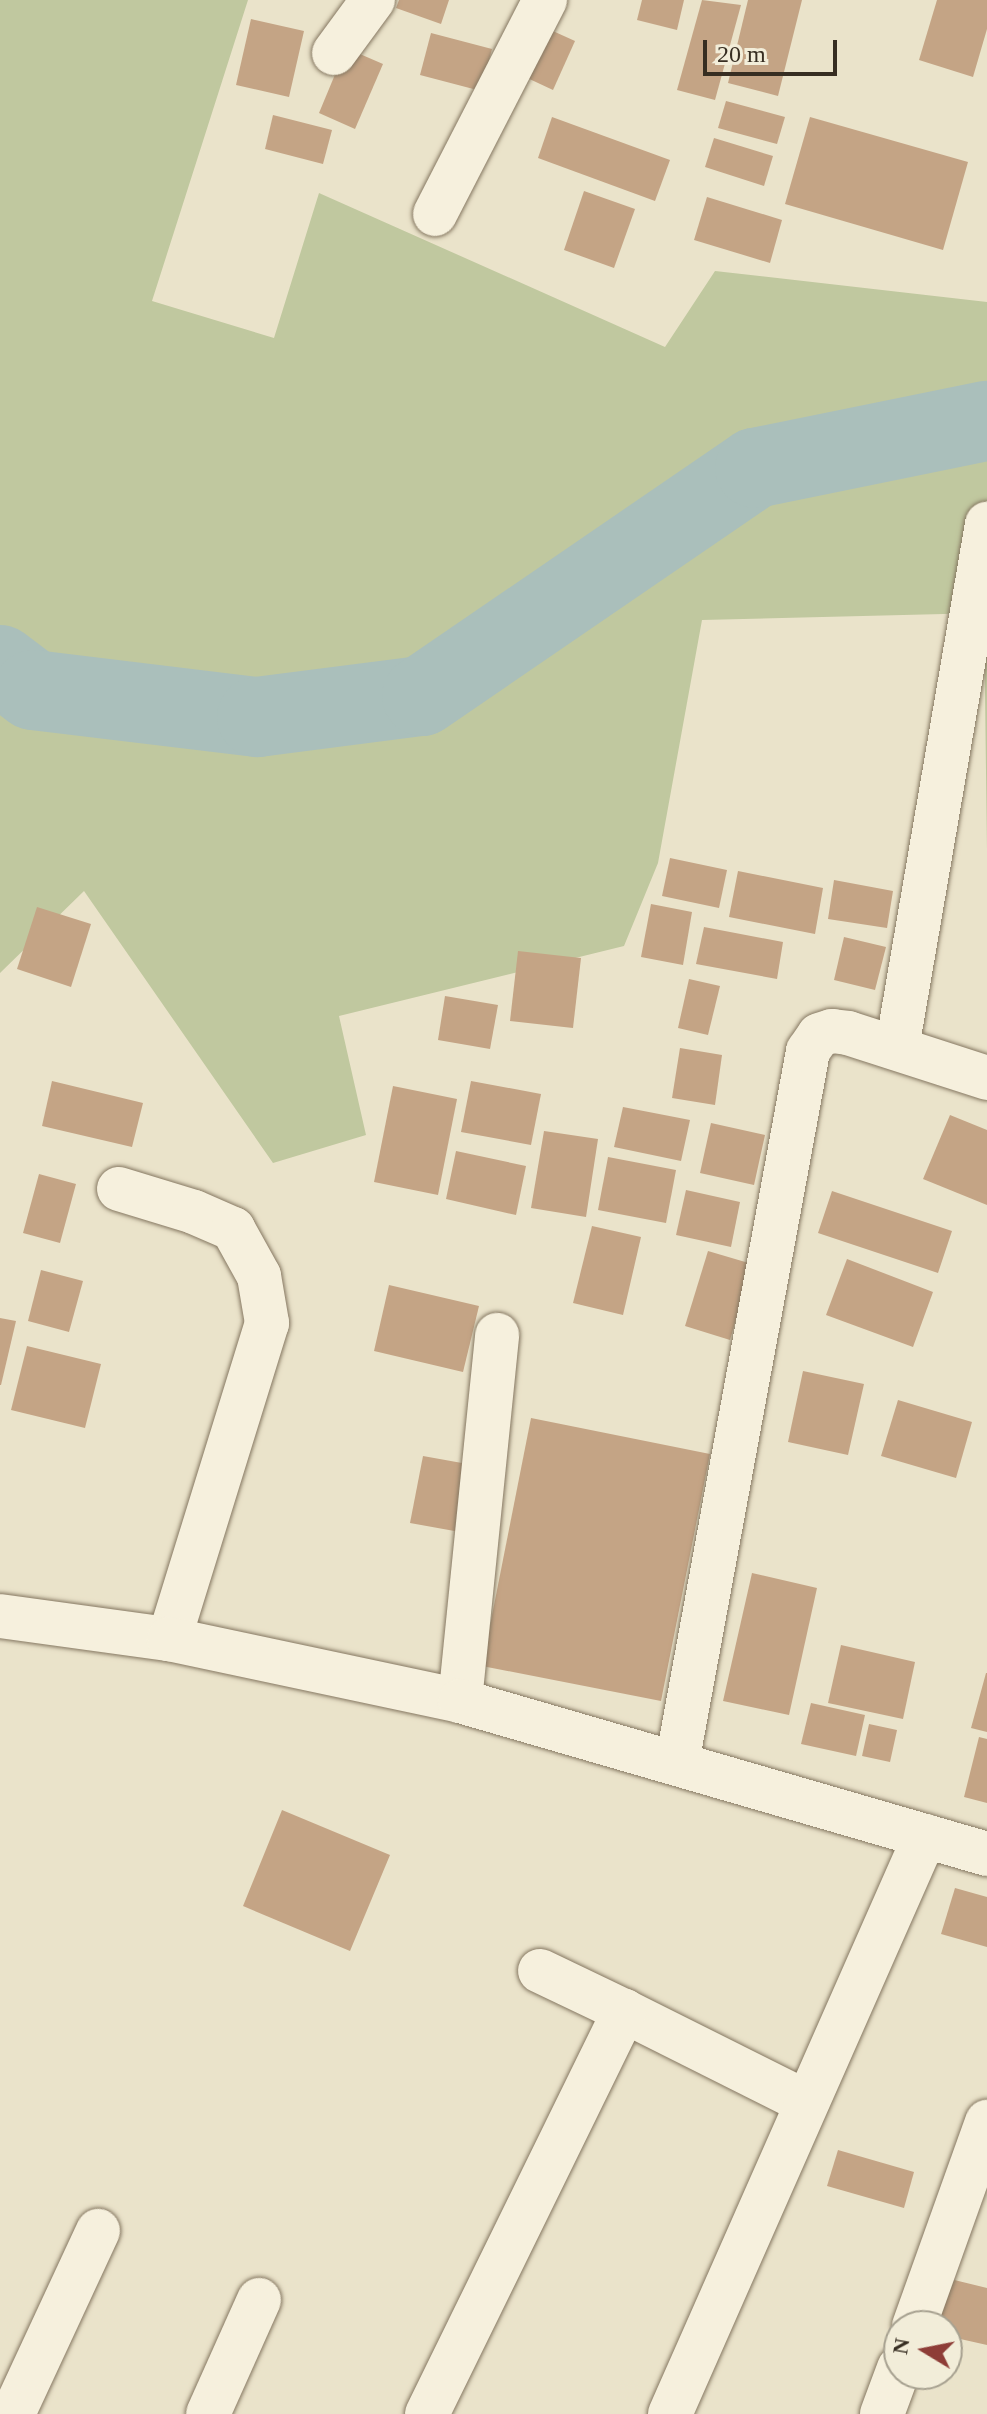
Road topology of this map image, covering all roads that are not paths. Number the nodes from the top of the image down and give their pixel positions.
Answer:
1 (373, 0) edge
2 (545, 0) edge
3 (334, 53) dead end
4 (435, 214) dead end
5 (987, 524) edge
6 (897, 1048) junction
7 (987, 1078) edge
8 (119, 1189) dead end
9 (497, 1335) dead end
10 (0, 1616) edge
11 (169, 1639) junction
12 (460, 1701) junction
13 (677, 1763) junction
14 (925, 1836) junction
15 (987, 1854) edge
16 (540, 1971) dead end
17 (624, 2011) junction
18 (806, 2102) junction
19 (987, 2122) edge
20 (98, 2231) dead end
21 (259, 2300) dead end
22 (920, 2310) edge
23 (891, 2390) edge
24 (13, 2414) edge
25 (208, 2414) edge
26 (427, 2414) edge
27 (670, 2414) edge
28 (882, 2414) edge

1 - 3 street
2 - 4 street
5 - 6 street
6 - 7 street
6 - 13 street
8 - 11 street
9 - 12 street
10 - 11 street
11 - 12 street
12 - 13 street
13 - 14 street
14 - 15 street
14 - 18 street
16 - 17 street
17 - 18 street
17 - 26 street
18 - 27 street
19 - 22 street
20 - 24 street
21 - 25 street
23 - 28 street

